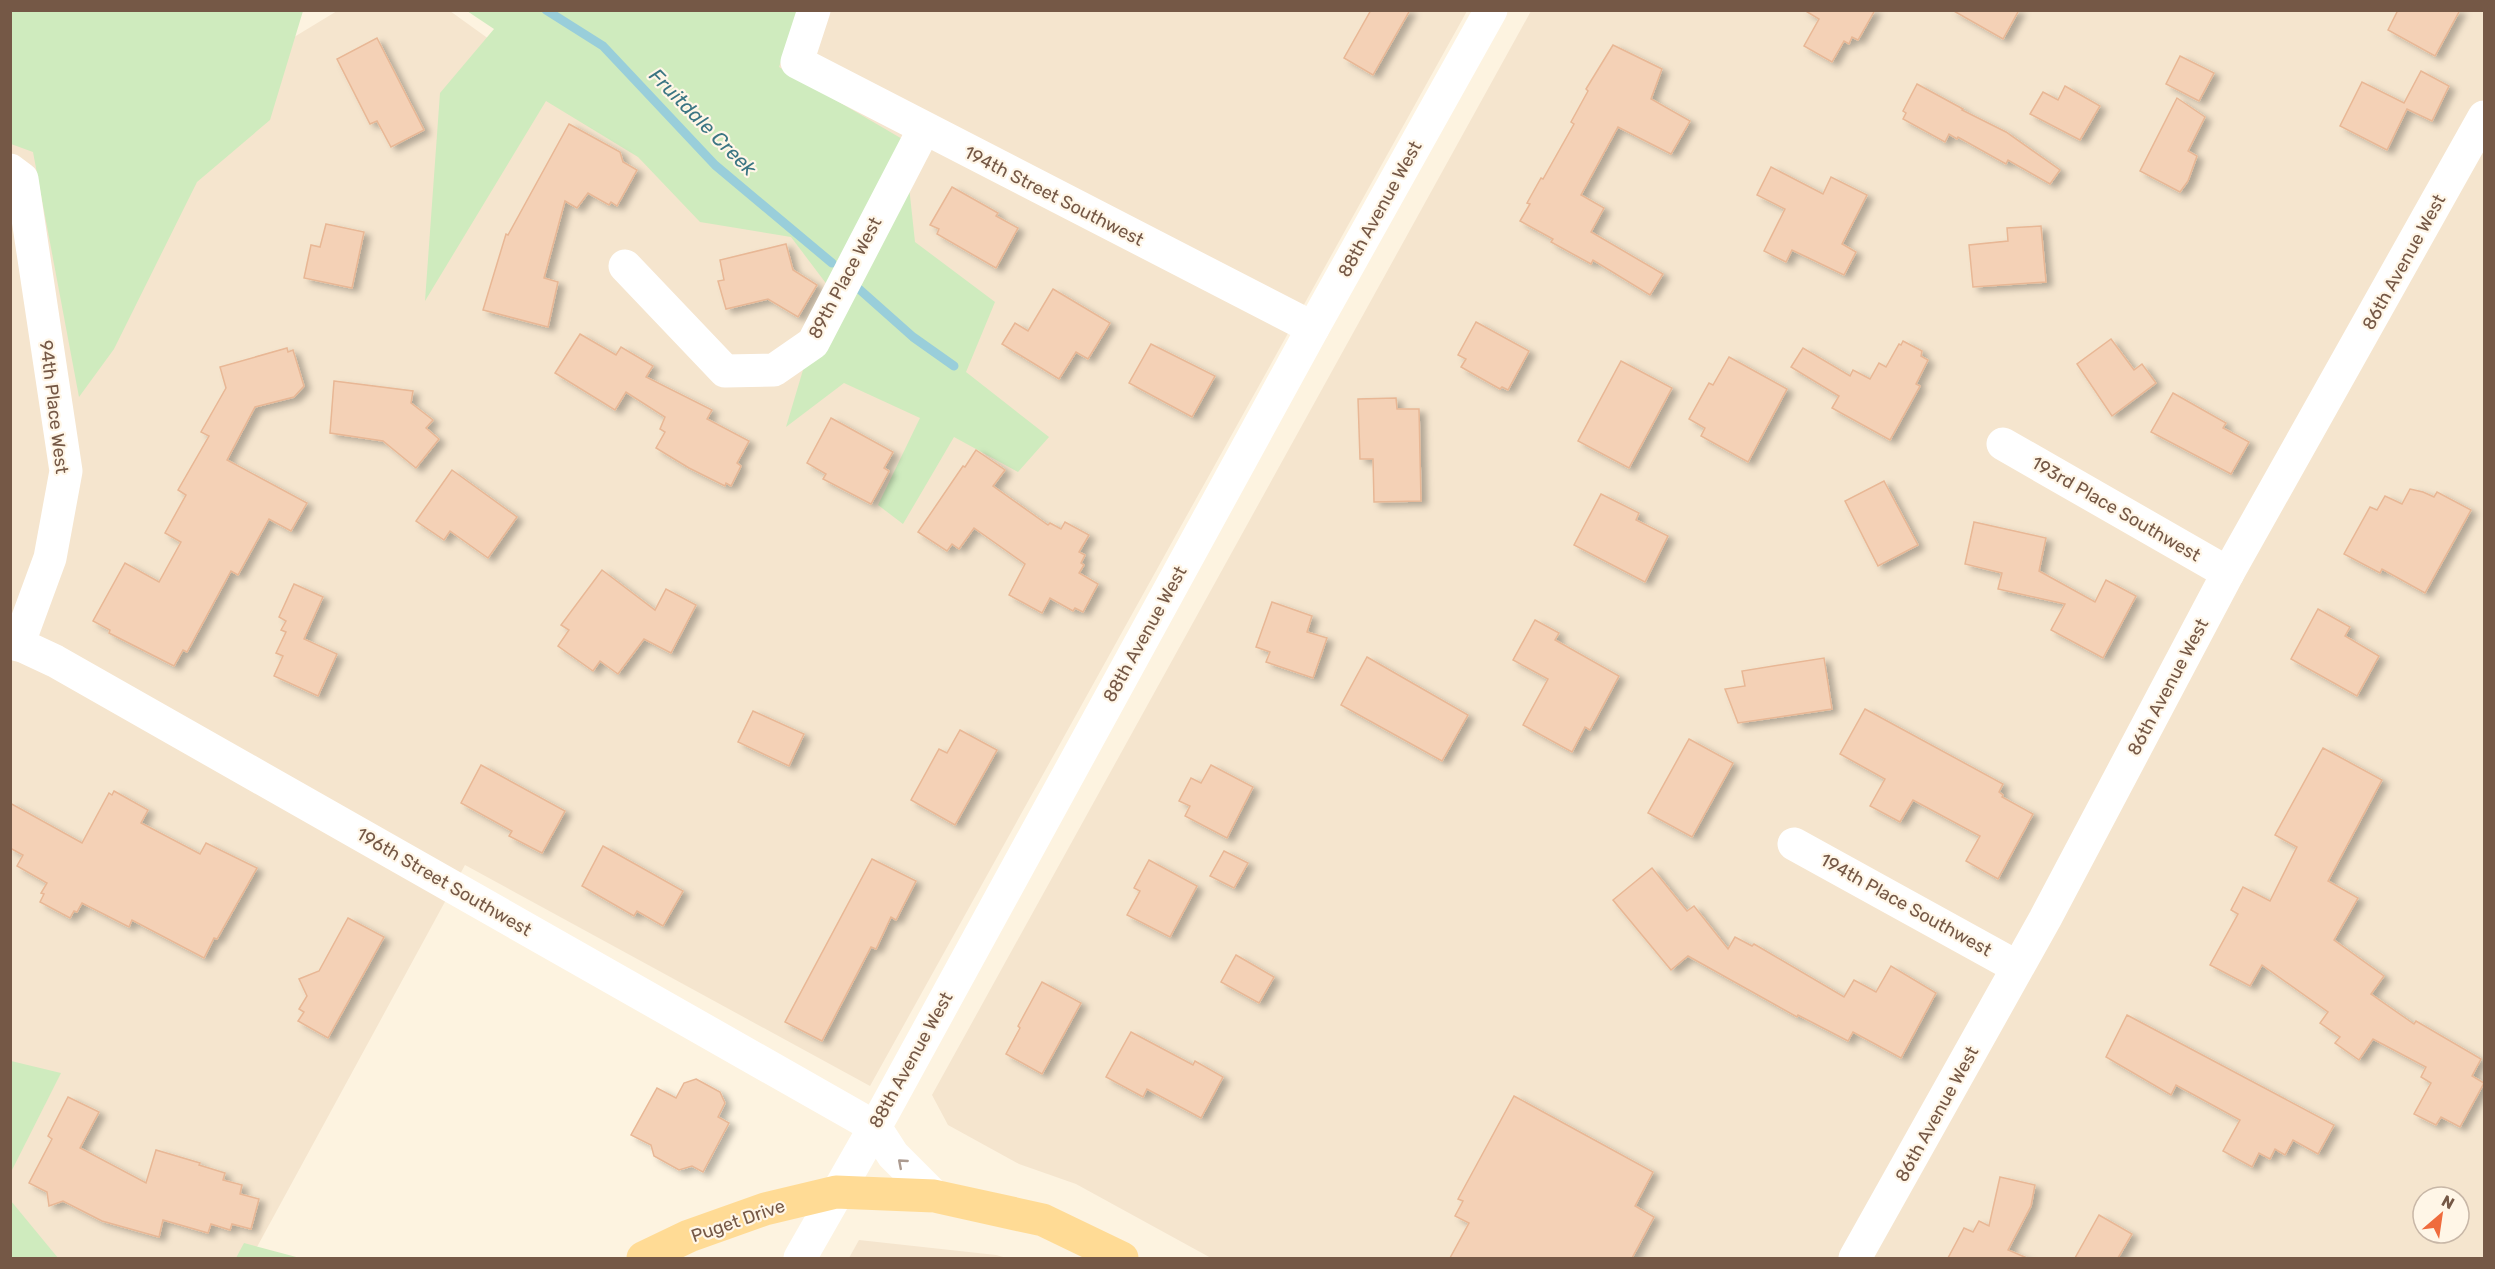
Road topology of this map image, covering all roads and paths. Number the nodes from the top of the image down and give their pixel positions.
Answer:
1 (814, 10) edge
2 (1491, 10) edge
3 (2484, 117) edge
4 (924, 129) junction
5 (10, 170) edge
6 (625, 266) dead end
7 (1313, 328) junction
8 (2003, 444) dead end
9 (2229, 573) junction
10 (14, 642) edge
11 (1794, 844) dead end
12 (2017, 967) junction
13 (875, 1126) junction
14 (836, 1192) junction
15 (934, 1196) junction
16 (643, 1258) edge
17 (800, 1258) edge
18 (1122, 1258) edge
19 (1856, 1258) edge

1 - 4 street, 194th Street Southwest
2 - 7 street, 88th Avenue West
3 - 9 street, 86th Avenue West
4 - 6 street, 89th Place West
4 - 7 street, 194th Street Southwest
5 - 10 street, 94th Place West
7 - 13 street, 88th Avenue West
8 - 9 street, 193rd Place Southwest
9 - 12 street, 86th Avenue West
10 - 13 street, 196th Street Southwest
11 - 12 street, 194th Place Southwest
12 - 19 street, 86th Avenue West
13 - 14 street, 88th Avenue West
15 -> 13 street
14 - 15 main road
14 - 16 main road, Puget Drive
14 - 17 street, 88th Avenue West
15 - 18 main road

